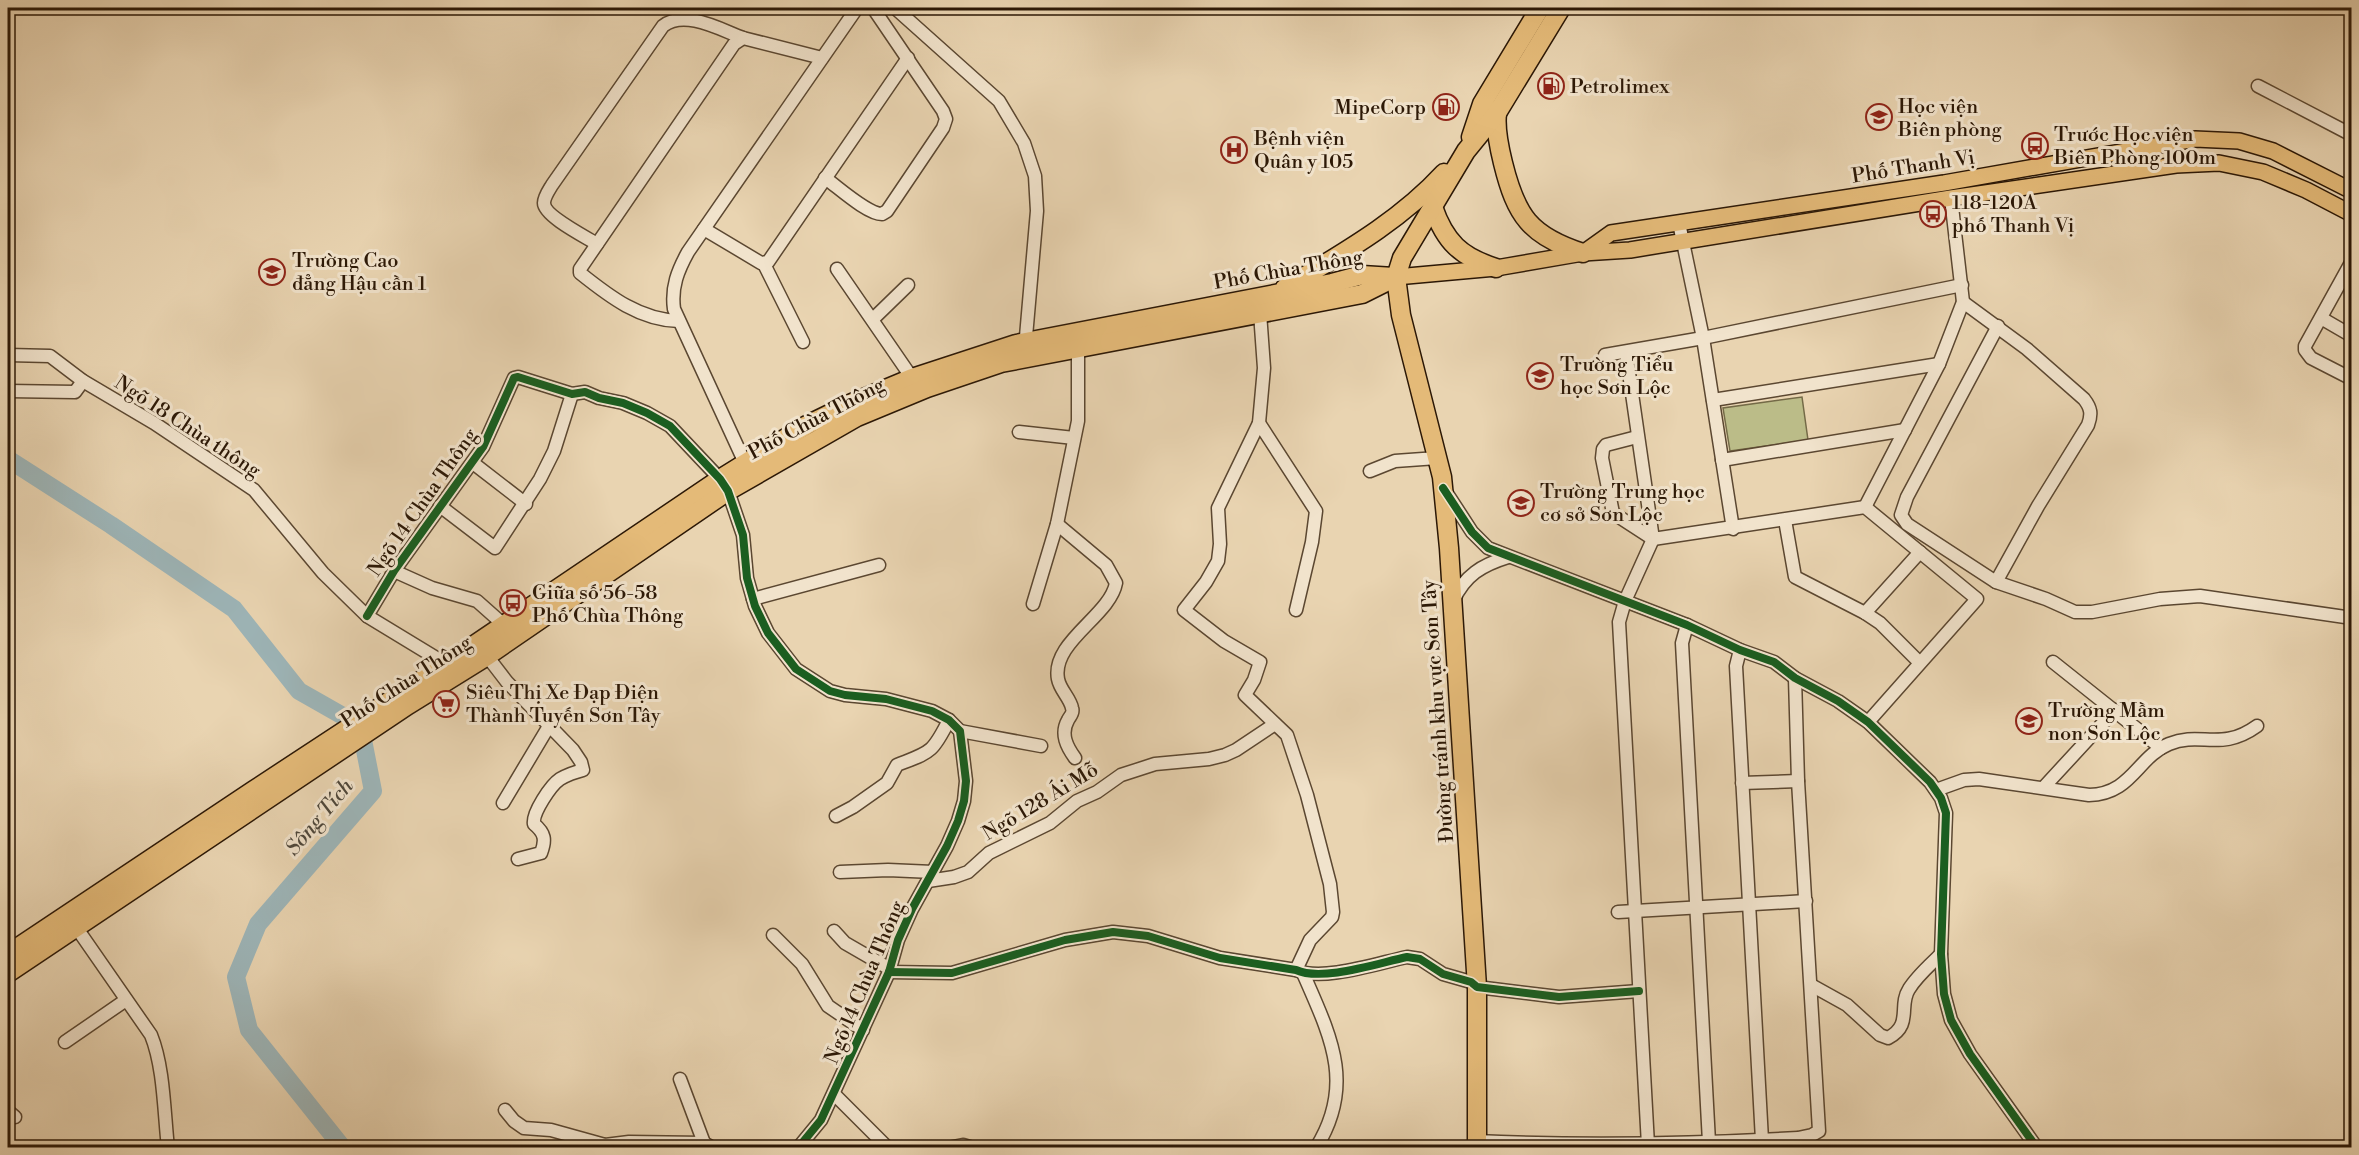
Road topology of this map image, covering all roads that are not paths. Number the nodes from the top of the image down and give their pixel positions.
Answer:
1 (856, 8) edge
2 (873, 8) edge
3 (895, 8) edge
4 (1540, 8) edge
5 (1561, 8) edge
6 (743, 38) junction
7 (822, 58) junction
8 (908, 58) junction
9 (2258, 86) dead end
10 (1489, 108) junction
11 (2352, 135) edge
12 (1466, 151) junction
13 (825, 178) junction
14 (1944, 183) junction
15 (2352, 191) edge
16 (1951, 198) junction
17 (1433, 207) junction
18 (2352, 214) edge
19 (1679, 223) junction
20 (704, 229) junction
21 (1683, 241) junction
22 (597, 244) junction
23 (1583, 253) junction
24 (2352, 261) edge
25 (764, 264) junction
26 (1496, 268) junction
27 (837, 269) dead end
28 (1396, 277) junction
29 (908, 285) dead end
30 (1962, 285) junction
31 (1273, 295) junction
32 (1963, 302) junction
33 (1250, 309) junction
34 (2321, 318) junction
35 (873, 319) junction
36 (679, 321) junction
37 (1998, 326) junction
38 (2352, 336) edge
39 (1703, 338) junction
40 (803, 342) dead end
41 (1078, 348) junction
42 (1024, 350) junction
43 (1626, 352) junction
44 (8, 355) edge
45 (1605, 355) dead end
46 (1939, 364) junction
47 (912, 378) junction
48 (2352, 379) edge
49 (83, 381) junction
50 (8, 391) edge
51 (572, 394) junction
52 (1713, 400) junction
53 (855, 410) junction
54 (1259, 423) junction
55 (1905, 430) junction
56 (1019, 432) dead end
57 (1637, 437) junction
58 (1074, 438) junction
59 (1437, 458) junction
60 (1722, 460) junction
61 (472, 463) junction
62 (745, 463) junction
63 (1370, 471) dead end
64 (724, 485) junction
65 (1443, 488) junction
66 (526, 504) junction
67 (440, 506) junction
68 (1865, 507) junction
69 (1785, 520) junction
70 (1057, 524) junction
71 (1733, 529) junction
72 (1653, 539) junction
73 (1920, 552) junction
74 (1508, 557) junction
75 (879, 564) dead end
76 (394, 571) junction
77 (1996, 582) junction
78 (753, 599) junction
79 (1625, 601) junction
80 (1453, 602) junction
81 (1033, 604) dead end
82 (1296, 610) dead end
83 (1865, 613) junction
84 (367, 616) junction
85 (2352, 618) edge
86 (504, 625) junction
87 (1687, 625) junction
88 (1740, 650) junction
89 (487, 656) junction
90 (1919, 662) junction
91 (2053, 662) dead end
92 (451, 669) junction
93 (1795, 678) junction
94 (2115, 710) junction
95 (949, 720) junction
96 (1868, 723) junction
97 (1275, 724) junction
98 (549, 726) junction
99 (2257, 726) dead end
100 (960, 731) junction
101 (1041, 746) dead end
102 (2161, 748) junction
103 (1075, 758) dead end
104 (1798, 781) junction
105 (1742, 783) junction
106 (2044, 787) junction
107 (1936, 790) junction
108 (257, 797) junction
109 (503, 803) dead end
110 (836, 816) dead end
111 (518, 859) dead end
112 (840, 872) dead end
113 (930, 877) junction
114 (1806, 901) junction
115 (1749, 904) junction
116 (1696, 907) junction
117 (1635, 911) junction
118 (1618, 912) dead end
119 (76, 927) junction
120 (834, 932) dead end
121 (773, 935) dead end
122 (8, 954) edge
123 (1941, 954) junction
124 (889, 970) junction
125 (1300, 972) junction
126 (8, 973) edge
127 (1810, 985) junction
128 (1477, 987) junction
129 (1639, 991) junction
130 (126, 1000) junction
131 (863, 1030) junction
132 (65, 1042) dead end
133 (680, 1079) dead end
134 (834, 1094) junction
135 (506, 1110) dead end
136 (1762, 1140) junction
137 (1709, 1142) junction
138 (1476, 1144) edge
139 (709, 1145) edge
140 (1648, 1145) junction
141 (168, 1148) edge
142 (798, 1148) edge
143 (888, 1148) edge
144 (948, 1148) edge
145 (974, 1148) edge
146 (1316, 1148) edge
147 (2037, 1148) edge

1 - 7 street
2 - 8 street
3 - 42 street
4 - 10 highway
5 - 10 highway
6 - 7 street
6 - 22 street
6 - 22 street
7 - 20 street
8 - 13 street
8 - 13 street
9 - 11 street
10 - 12 highway
10 - 23 highway
12 - 17 highway
12 - 31 highway
13 - 25 street
14 - 15 main road, Phố Thanh Vị
14 - 16 main road
14 - 19 main road, Phố Thanh Vị
16 - 18 main road, Phố Thanh Vị
16 - 21 main road, Phố Thanh Vị
16 - 30 street
17 - 26 highway
17 - 28 highway
19 - 21 street
19 - 23 main road, Phố Thanh Vị
20 - 25 street
20 - 36 street
21 - 23 main road, Phố Thanh Vị
21 - 39 street
22 - 36 street
23 - 26 main road, Phố Thanh Vị
24 - 34 street
25 - 40 street
26 - 28 main road, Phố Thanh Vị
27 - 35 street
28 - 31 highway, Phố Chùa Thông
28 - 33 highway, Phố Chùa Thông
28 - 59 highway, Đường tránh khu vực Sơn Tây
29 - 35 street
30 - 32 street
30 - 39 street
31 - 33 highway, Phố Chùa Thông
32 - 37 street
32 - 46 street
33 - 41 highway, Phố Chùa Thông
33 - 42 highway, Phố Chùa Thông
33 - 54 street
34 - 38 street
34 - 48 street
35 - 47 street
36 - 62 street
37 - 77 street
37 - 77 street
39 - 43 street
39 - 52 street
41 - 42 highway, Phố Chùa Thông
41 - 58 street
42 - 47 highway, Phố Chùa Thông
42 - 53 highway, Phố Chùa Thông
43 - 45 street
43 - 57 street
44 - 49 street, Ngõ 18 Chùa thông
46 - 52 street
46 - 55 street
47 - 53 highway, Phố Chùa Thông
49 - 50 street, Ngõ 18 Chùa thông
49 - 84 street, Ngõ 18 Chùa thông
51 - 61 street, Ngõ 14 Chùa Thông
51 - 64 street, Ngõ 14 Chùa Thông
51 - 66 street, Ngõ 14 Chùa Thông
52 - 60 street
53 - 62 highway, Phố Chùa Thông
53 - 64 highway, Phố Chùa Thông
54 - 82 street
54 - 97 street
55 - 60 street
55 - 68 street
56 - 58 street
57 - 72 street
57 - 72 street
58 - 70 street
59 - 63 street
59 - 65 highway, Đường tránh khu vực Sơn Tây
60 - 71 street
61 - 66 street, Ngõ 14 Chùa Thông
61 - 67 street, Ngõ 14 Chùa Thông
62 - 64 highway, Phố Chùa Thông
64 - 78 street, Ngõ 14 Chùa Thông
64 - 86 highway, Phố Chùa Thông
64 - 89 highway, Phố Chùa Thông
65 - 74 street
65 - 80 highway, Đường tránh khu vực Sơn Tây
66 - 67 street, Ngõ 14 Chùa Thông
67 - 76 street, Ngõ 14 Chùa Thông
68 - 69 street
68 - 73 street
69 - 71 street
69 - 83 street
70 - 81 street
70 - 103 street
71 - 72 street
72 - 79 street
73 - 83 street
73 - 90 street
74 - 79 street
74 - 80 street
75 - 78 street
76 - 84 street, Ngõ 14 Chùa Thông
76 - 86 street
77 - 85 street
78 - 95 street, Ngõ 14 Chùa Thông
79 - 87 street
79 - 117 street
80 - 128 highway, Đường tránh khu vực Sơn Tây
83 - 90 street
84 - 92 street, Ngõ 18 Chùa thông
86 - 92 highway, Phố Chùa Thông
87 - 88 street
87 - 116 street
88 - 93 street
88 - 105 street
89 - 92 highway, Phố Chùa Thông
89 - 98 street
90 - 96 street
91 - 94 street
92 - 108 highway, Phố Chùa Thông
93 - 96 street
93 - 104 street
94 - 102 street
94 - 106 street
95 - 100 street, Ngõ 14 Chùa Thông
95 - 110 street
96 - 107 street
97 - 113 street, Ngõ 128 Ái Mỗ
97 - 125 street
98 - 109 street
98 - 111 street
99 - 102 street
100 - 101 street
100 - 113 street, Ngõ 14 Chùa Thông
102 - 106 street
104 - 105 street
104 - 114 street
105 - 115 street
106 - 107 street
107 - 123 street
108 - 119 highway, Phố Chùa Thông
108 - 122 highway, Phố Chùa Thông
112 - 113 street, Ngõ 128 Ái Mỗ
113 - 124 street, Ngõ 14 Chùa Thông
114 - 115 street
114 - 127 street
115 - 116 street
115 - 136 street
116 - 117 street
116 - 137 street
117 - 118 street
117 - 129 street
119 - 126 highway, Phố Chùa Thông
119 - 130 street
120 - 124 street
121 - 131 street
123 - 127 street
123 - 147 street
124 - 125 street
124 - 131 street, Ngõ 14 Chùa Thông
125 - 128 street
125 - 146 street
127 - 136 street
128 - 129 street
128 - 138 highway, Đường tránh khu vực Sơn Tây
129 - 140 street
130 - 132 street
130 - 141 street
131 - 134 street, Ngõ 14 Chùa Thông
133 - 139 street
134 - 142 street, Ngõ 14 Chùa Thông
134 - 143 street
135 - 139 street
136 - 137 street
137 - 140 street
138 - 140 street
144 - 145 street

